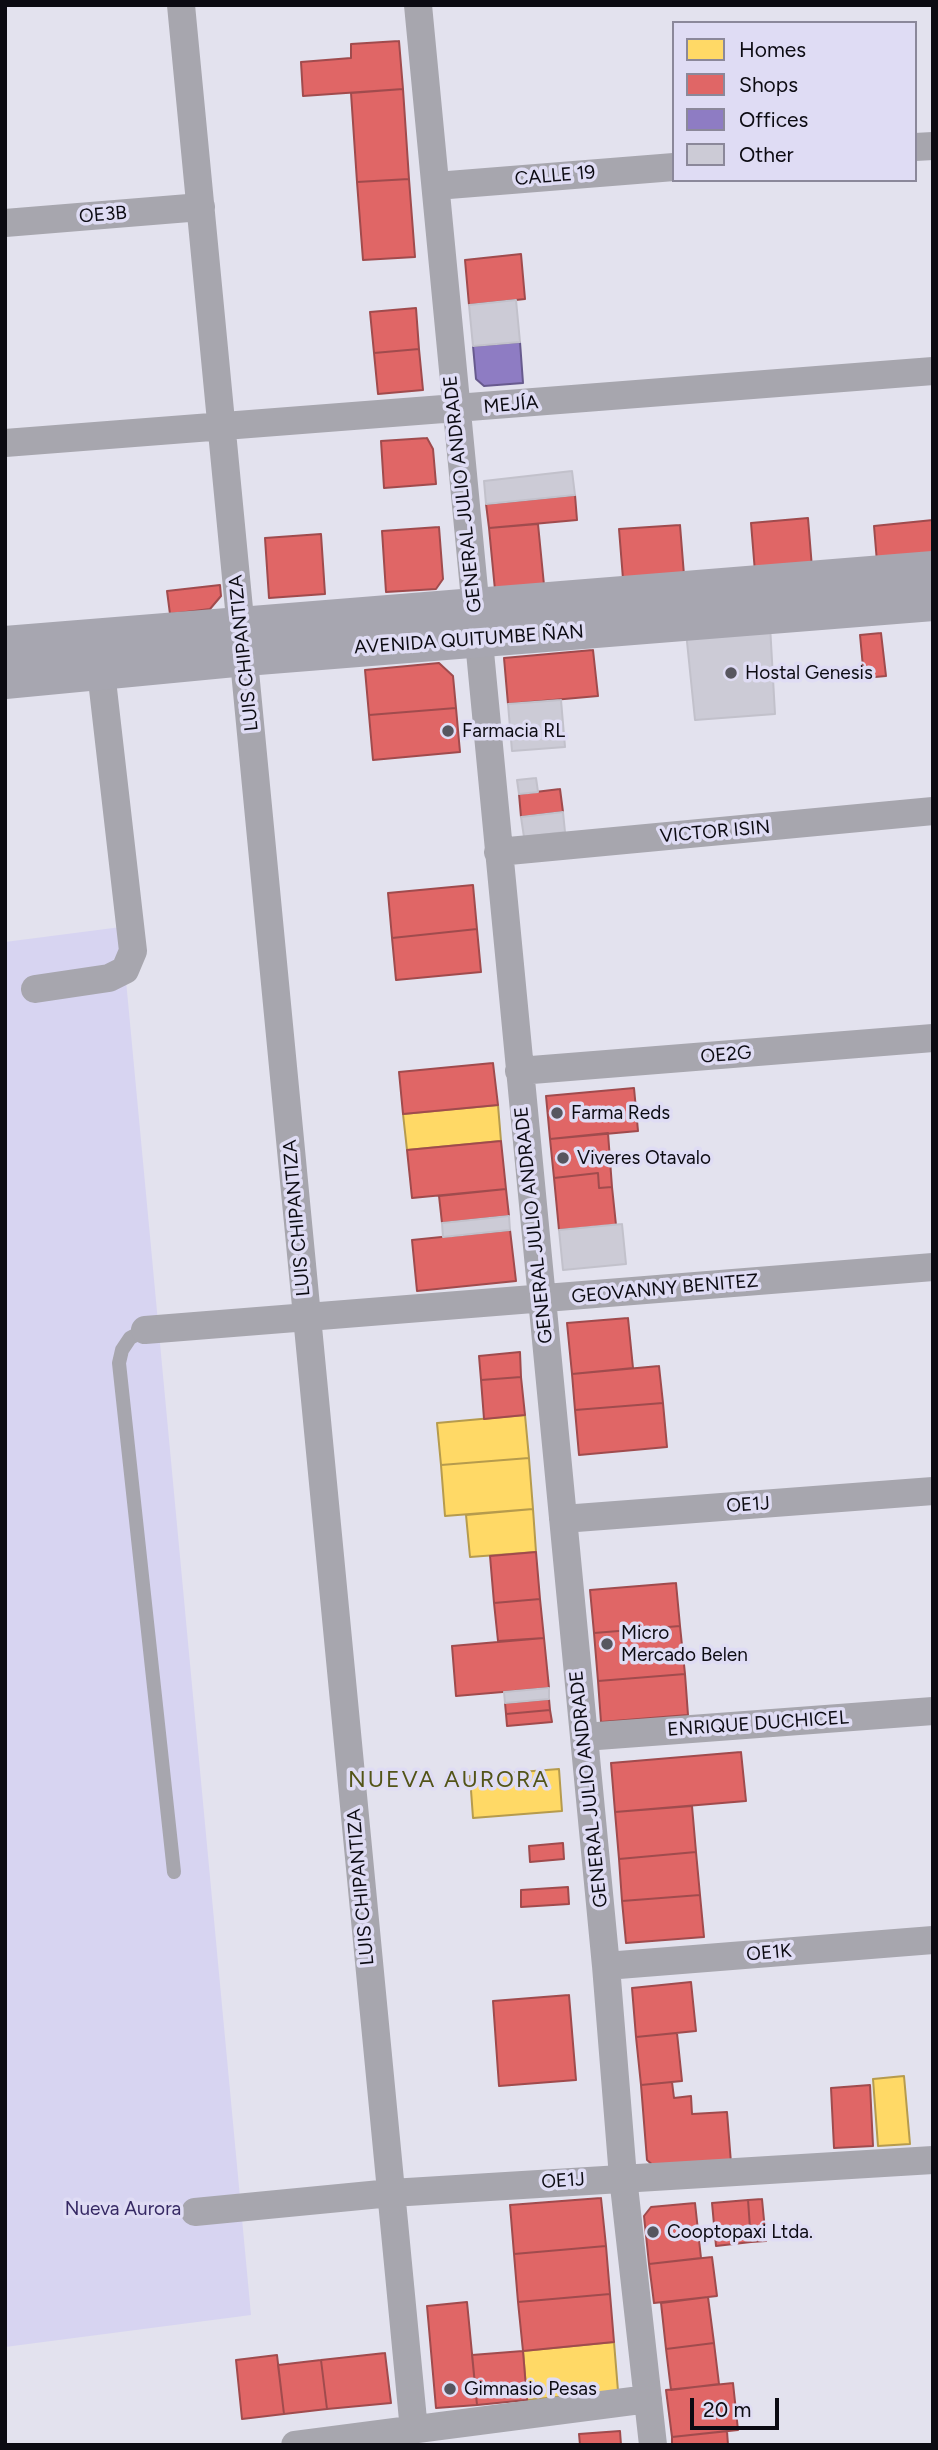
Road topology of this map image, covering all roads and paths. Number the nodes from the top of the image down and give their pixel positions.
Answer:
1 (181, 5) edge
2 (418, 5) edge
3 (672, 167) edge
4 (436, 186) junction
5 (201, 206) junction
6 (5, 223) edge
7 (933, 370) edge
8 (455, 409) junction
9 (221, 426) junction
10 (5, 443) edge
11 (933, 570) edge
12 (933, 602) edge
13 (476, 624) junction
14 (243, 641) junction
15 (5, 645) edge
16 (99, 654) junction
17 (5, 680) edge
18 (933, 811) edge
19 (498, 852) junction
20 (35, 989) dead end
21 (933, 1038) edge
22 (519, 1071) junction
23 (933, 1267) edge
24 (541, 1299) junction
25 (307, 1317) junction
26 (145, 1330) joint
27 (933, 1492) edge
28 (563, 1519) junction
29 (933, 1712) edge
30 (584, 1737) junction
31 (174, 1872) dead end
32 (933, 1940) edge
33 (606, 1966) junction
34 (933, 2160) edge
35 (623, 2177) junction
36 (391, 2193) junction
37 (195, 2212) dead end
38 (648, 2399) junction
39 (414, 2430) junction
40 (295, 2445) edge
41 (653, 2445) edge

1 - 5 street, LUIS CHIPANTIZA
2 - 4 street, GENERAL JULIO ANDRADE
3 - 4 street, CALLE 19
4 - 8 street, GENERAL JULIO ANDRADE
5 - 6 street, OE3B
5 - 9 street, LUIS CHIPANTIZA
7 - 8 street, MEJÍA
8 - 9 street, MEJÍA
8 - 13 street, GENERAL JULIO ANDRADE
9 - 10 street, MEJÍA
9 - 14 street, LUIS CHIPANTIZA
11 - 13 street, AVENIDA QUITUMBE ÑAN
12 - 13 street, AVENIDA QUITUMBE ÑAN
13 - 14 street, AVENIDA QUITUMBE ÑAN
13 - 19 street, GENERAL JULIO ANDRADE
14 - 16 street, AVENIDA QUITUMBE ÑAN
14 - 25 street, LUIS CHIPANTIZA
15 - 16 street, AVENIDA QUITUMBE ÑAN
16 - 17 street, AVENIDA QUITUMBE ÑAN
16 - 20 street
18 - 19 street, VICTOR ISIN
19 - 22 street, GENERAL JULIO ANDRADE
21 - 22 street, OE2G
22 - 24 street, GENERAL JULIO ANDRADE
23 - 24 street, GEOVANNY BENITEZ
24 - 25 street, GEOVANNY BENITEZ
24 - 28 street, GENERAL JULIO ANDRADE
25 - 26 street, GEOVANNY BENITEZ
25 - 36 street, LUIS CHIPANTIZA
26 - 31 lane
27 - 28 street, OE1J
28 - 30 street, GENERAL JULIO ANDRADE
29 - 30 street, ENRIQUE DUCHICEL
30 - 33 street, GENERAL JULIO ANDRADE
32 - 33 street, OE1K
33 - 35 street, GENERAL JULIO ANDRADE
34 - 35 street, OE1J
35 - 36 street, OE1J
35 - 38 street, GENERAL JULIO ANDRADE
36 - 37 street, OE1J
36 - 39 street, LUIS CHIPANTIZA
38 - 39 street
38 - 41 street, GENERAL JULIO ANDRADE
39 - 40 street

